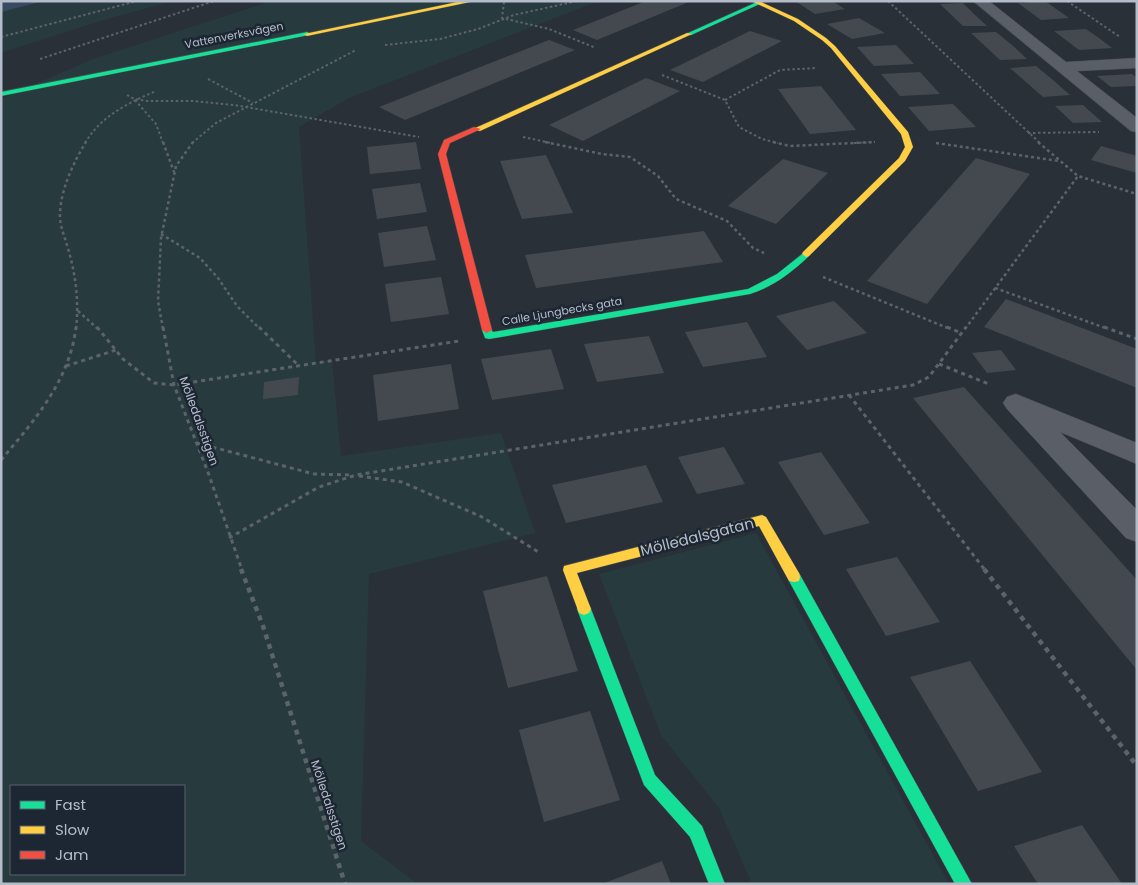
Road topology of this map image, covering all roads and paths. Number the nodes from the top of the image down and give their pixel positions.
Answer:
1 (137, 1) edge
2 (214, 1) edge
3 (472, 1) edge
4 (577, 1) edge
5 (888, 1) edge
6 (980, 1) edge
7 (1067, 1) edge
8 (504, 2) edge
9 (757, 2) edge
10 (503, 19) junction
11 (1, 37) edge
12 (1123, 38) dead end
13 (378, 46) dead end
14 (346, 49) dead end
15 (35, 60) dead end
16 (628, 61) junction
17 (1137, 63) edge
18 (849, 66) junction
19 (1062, 67) junction
20 (211, 74) dead end
21 (159, 90) dead end
22 (121, 91) dead end
23 (1, 94) edge
24 (134, 99) junction
25 (725, 100) junction
26 (253, 103) junction
27 (244, 107) junction
28 (479, 127) junction
29 (1137, 127) edge
30 (1107, 132) dead end
31 (1028, 133) junction
32 (908, 140) junction
33 (447, 142) junction
34 (1059, 161) junction
35 (175, 172) junction
36 (1078, 176) junction
37 (1137, 194) edge
38 (161, 234) junction
39 (795, 266) junction
40 (995, 288) junction
41 (78, 311) junction
42 (961, 333) junction
43 (489, 336) junction
44 (1137, 339) edge
45 (116, 350) junction
46 (939, 364) junction
47 (66, 366) junction
48 (299, 366) junction
49 (174, 385) junction
50 (849, 395) junction
51 (1016, 403) junction
52 (197, 443) junction
53 (1137, 454) edge
54 (1, 460) edge
55 (356, 475) junction
56 (1137, 530) edge
57 (229, 538) junction
58 (569, 570) junction
59 (1137, 766) edge
60 (345, 884) edge
61 (717, 884) edge
62 (964, 884) edge

1 - 11 path
2 - 15 path
3 - 23 street, Vattenverksvägen
4 - 10 path
5 - 31 path
6 - 19 street
7 - 12 path
8 - 10 path
9 - 16 street
9 - 18 street
10 - 13 path
10 - 16 path
14 - 26 path, Mölledalsstigen
16 - 25 path
16 - 28 street
17 - 19 street
18 - 25 path
18 - 32 street
19 - 29 street
20 - 26 path
21 - 24 path
22 - 24 path
24 - 27 path
24 - 35 path
24 - 41 path
25 - 32 path
26 - 27 path, Mölledalsstigen
27 - 33 path
27 - 35 path, Mölledalsstigen
28 - 33 street
28 - 39 path
30 - 31 path
31 - 34 path
32 - 34 path
32 - 39 street, Calle Ljungbecks gata
33 - 43 street, Calle Ljungbecks gata
34 - 36 path
35 - 38 path, Mölledalsstigen
36 - 37 path
36 - 40 path
38 - 48 path
38 - 49 path, Mölledalsstigen
39 - 42 path
39 - 43 street, Calle Ljungbecks gata
40 - 42 path
40 - 44 path
41 - 45 path
41 - 47 path
42 - 46 path
43 - 48 path
45 - 47 path
45 - 49 path
46 - 50 path
46 - 51 path
47 - 54 path
48 - 49 path
49 - 52 path, Mölledalsstigen
50 - 55 path
50 - 59 path
51 - 53 street
51 - 56 street
52 - 55 path
52 - 57 path, Mölledalsstigen
55 - 57 path
55 - 58 path
57 - 60 path, Mölledalsstigen
58 - 61 street
58 - 62 street, Mölledalsgatan

